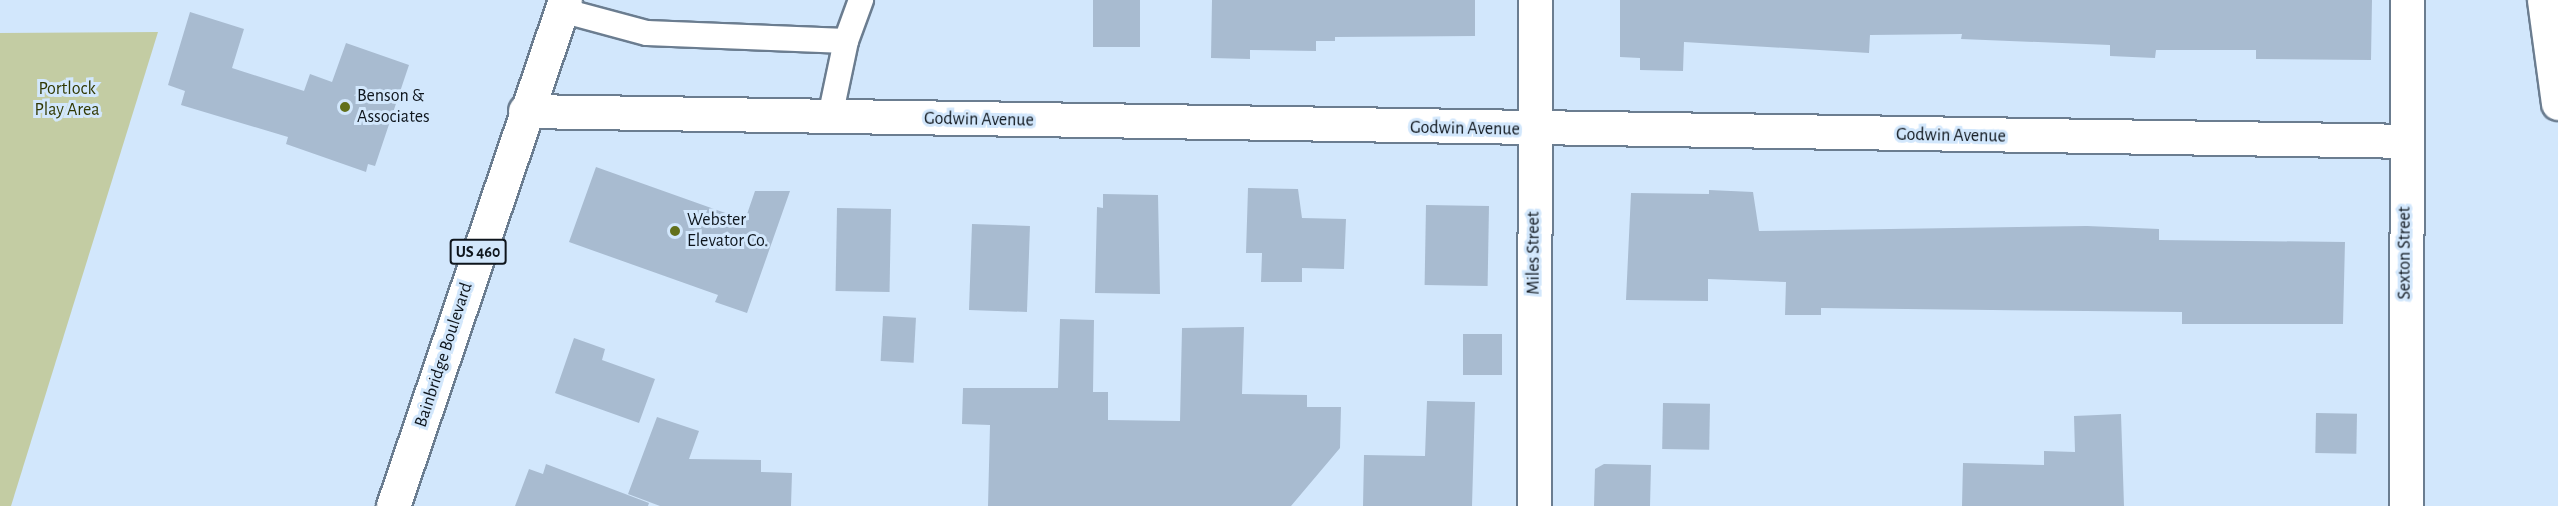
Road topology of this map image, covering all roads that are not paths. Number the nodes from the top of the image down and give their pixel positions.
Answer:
1 (861, 0) edge
2 (1535, 0) edge
3 (2407, 0) edge
4 (2544, 0) edge
5 (563, 5) edge
6 (846, 41) junction
7 (2558, 103) edge
8 (525, 111) junction
9 (830, 117) junction
10 (1535, 131) junction
11 (2404, 141) junction
12 (393, 506) edge
13 (1534, 506) edge
14 (2406, 506) edge

1 - 6 lane
2 - 10 main road, Miles Street
3 - 11 main road, Sexton Street
4 - 7 main road
5 - 6 lane
5 - 8 main road, Bainbridge Boulevard / US 460
6 - 9 lane
8 - 9 main road, Godwin Avenue
8 - 12 main road, Bainbridge Boulevard / US 460
9 - 10 main road, Godwin Avenue
10 - 11 main road, Godwin Avenue
10 - 13 main road, Miles Street
11 - 14 main road, Sexton Street

